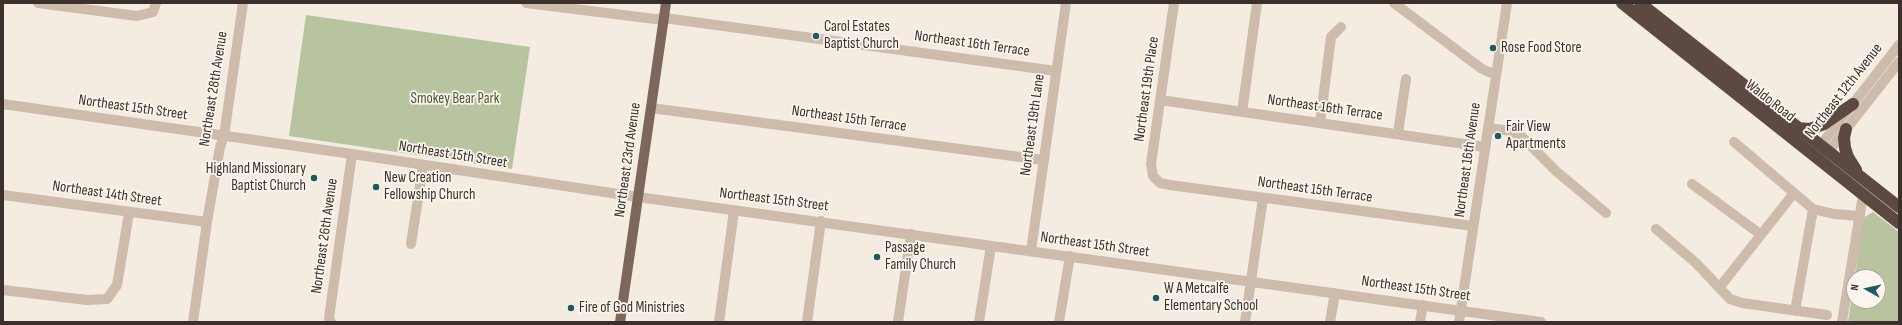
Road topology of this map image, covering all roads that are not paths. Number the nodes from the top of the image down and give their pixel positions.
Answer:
1 (38, 3) edge
2 (156, 3) edge
3 (243, 3) edge
4 (526, 3) edge
5 (666, 3) edge
6 (1066, 3) edge
7 (1174, 3) edge
8 (1257, 3) edge
9 (1394, 3) edge
10 (1507, 3) edge
11 (1622, 3) edge
12 (1640, 3) edge
13 (664, 18) junction
14 (1341, 26) dead end
15 (1899, 46) edge
16 (1899, 62) edge
17 (1056, 72) junction
18 (1496, 74) junction
19 (1406, 79) dead end
20 (1160, 100) junction
21 (3, 104) edge
22 (1853, 104) junction
23 (651, 108) junction
24 (1242, 112) junction
25 (1320, 122) junction
26 (1488, 128) junction
27 (1798, 128) junction
28 (1846, 129) junction
29 (1398, 133) junction
30 (224, 136) junction
31 (1734, 142) dead end
32 (1485, 147) junction
33 (1824, 148) junction
34 (352, 154) junction
35 (1817, 158) junction
36 (1043, 160) junction
37 (423, 166) junction
38 (1860, 176) junction
39 (1155, 178) joint
40 (1692, 184) dead end
41 (1794, 192) junction
42 (3, 195) edge
43 (1863, 195) junction
44 (638, 197) junction
45 (1263, 198) junction
46 (1899, 207) edge
47 (1813, 209) junction
48 (734, 211) junction
49 (129, 213) junction
50 (1606, 213) dead end
51 (1860, 216) junction
52 (821, 221) junction
53 (207, 222) junction
54 (1899, 224) edge
55 (1474, 226) junction
56 (1656, 228) dead end
57 (911, 234) junction
58 (1760, 234) junction
59 (411, 244) dead end
60 (991, 246) junction
61 (1031, 251) junction
62 (1070, 256) junction
63 (1251, 282) junction
64 (1719, 288) junction
65 (3, 290) edge
66 (1335, 293) junction
67 (1423, 305) junction
68 (1461, 311) junction
69 (1795, 311) junction
70 (1827, 315) dead end
71 (193, 322) edge
72 (330, 322) edge
73 (620, 322) edge
74 (719, 322) edge
75 (807, 322) edge
76 (898, 322) edge
77 (979, 322) edge
78 (1059, 322) edge
79 (1245, 322) edge
80 (1330, 322) edge
81 (1420, 322) edge
82 (1459, 322) edge
83 (1541, 322) edge
84 (1842, 322) edge

1 - 2 street
3 - 30 street, Northeast 28th Avenue
4 - 13 street, Northeast 16th Terrace
5 - 13 main road, Northeast 23rd Avenue
6 - 17 street, Northeast 19th Lane
7 - 20 street, Northeast 19th Place
8 - 24 street
9 - 18 street
10 - 18 street, Northeast 16th Avenue
11 - 35 highway, Waldo Road
12 - 27 highway, Waldo Road
13 - 17 street, Northeast 16th Terrace
13 - 23 main road, Northeast 23rd Avenue
14 - 25 street
15 - 22 street, Northeast 12th Avenue
16 - 28 street, Northeast 12th Avenue
17 - 36 street, Northeast 19th Lane
18 - 26 street, Northeast 16th Avenue
19 - 29 street
20 - 24 street, Northeast 16th Terrace
20 - 39 street, Northeast 19th Place
21 - 30 street, Northeast 15th Street
22 - 27 highway
22 - 33 street, Northeast 12th Avenue
23 - 36 street, Northeast 15th Terrace
23 - 44 main road, Northeast 23rd Avenue
24 - 25 street, Northeast 16th Terrace
25 - 29 street, Northeast 16th Terrace
26 - 32 street, Northeast 16th Avenue
26 - 50 street
27 - 33 highway, Waldo Road
28 - 33 street, Northeast 12th Avenue
28 - 38 highway
29 - 32 street, Northeast 16th Terrace
30 - 34 street, Northeast 15th Street
30 - 53 street, Northeast 28th Avenue
31 - 41 street
32 - 55 street, Northeast 16th Avenue
33 - 35 street, Northeast 12th Avenue
33 - 38 highway, Waldo Road
34 - 37 street, Northeast 15th Street
34 - 72 street, Northeast 26th Avenue
35 - 43 highway, Waldo Road
36 - 61 street, Northeast 19th Lane
37 - 44 street, Northeast 15th Street
37 - 59 street
38 - 46 highway, Waldo Road
39 - 45 street, Northeast 15th Terrace
40 - 58 street
41 - 47 street
41 - 58 street
42 - 49 street, Northeast 14th Street
43 - 51 street
43 - 54 highway, Waldo Road
44 - 48 street, Northeast 15th Street
44 - 73 main road, Northeast 23rd Avenue
45 - 55 street, Northeast 15th Terrace
45 - 63 street
47 - 51 street
47 - 69 street
48 - 52 street, Northeast 15th Street
48 - 74 street
49 - 53 street, Northeast 14th Street
49 - 65 street
51 - 84 street
52 - 57 street, Northeast 15th Street
52 - 75 street
53 - 71 street, Northeast 28th Avenue
55 - 68 street, Northeast 16th Avenue
56 - 64 street
57 - 60 street, Northeast 15th Street
57 - 76 street
58 - 64 street
60 - 61 street, Northeast 15th Street
60 - 77 street
61 - 62 street, Northeast 15th Street
62 - 63 street, Northeast 15th Street
62 - 78 street
63 - 66 street, Northeast 15th Street
63 - 79 street
64 - 69 street
66 - 67 street, Northeast 15th Street
66 - 80 street
67 - 68 street, Northeast 15th Street
67 - 81 street
68 - 82 street, Northeast 16th Avenue
68 - 83 street, Northeast 15th Street
69 - 70 street

